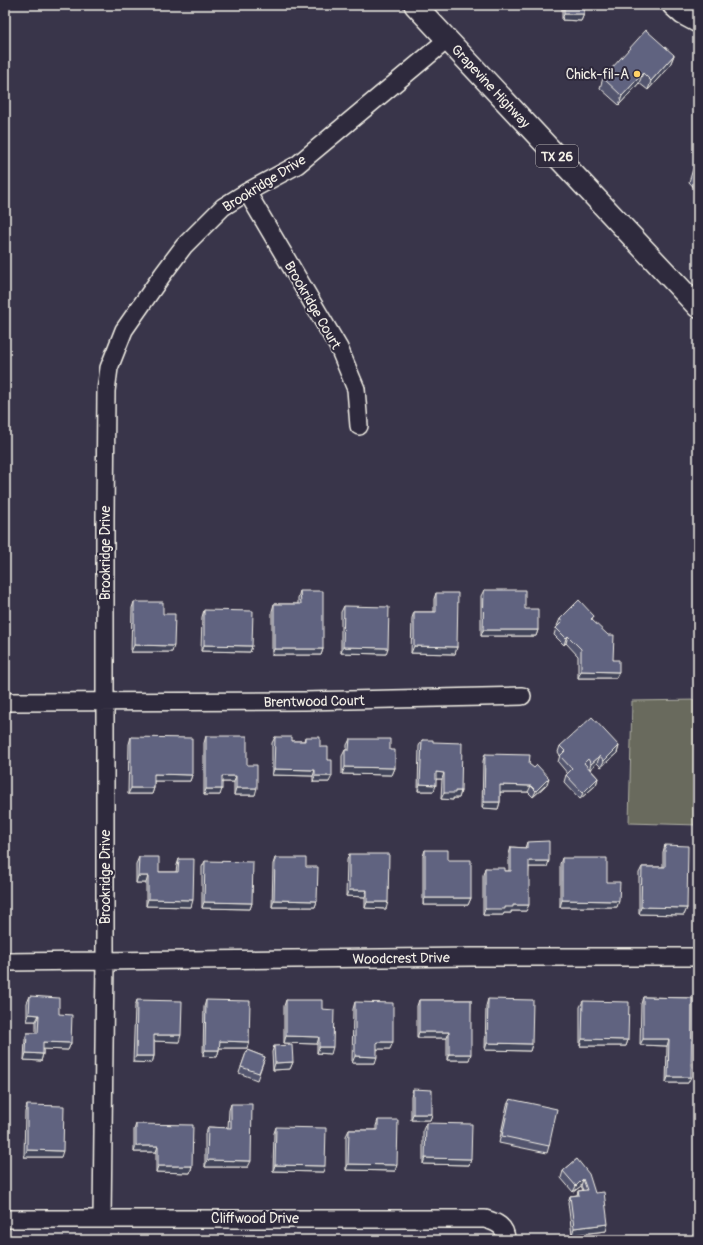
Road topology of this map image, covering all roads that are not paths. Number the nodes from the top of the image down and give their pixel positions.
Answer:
1 (415, 5) edge
2 (674, 5) edge
3 (698, 22) edge
4 (448, 39) junction
5 (247, 192) junction
6 (698, 306) edge
7 (359, 426) dead end
8 (522, 696) dead end
9 (5, 702) edge
10 (105, 702) junction
11 (698, 957) edge
12 (105, 961) junction
13 (5, 962) edge
14 (102, 1218) junction
15 (5, 1219) edge
16 (504, 1234) edge

1 - 4 main road, Grapevine Highway / TX 26
2 - 3 main road
4 - 5 street, Brookridge Drive
4 - 6 main road, Grapevine Highway / TX 26
5 - 7 street, Brookridge Court
5 - 10 street, Brookridge Drive
8 - 10 street, Brentwood Court
9 - 10 street, Brentwood Court
10 - 12 street, Brookridge Drive
11 - 12 street, Woodcrest Drive
12 - 13 street, Woodcrest Drive
12 - 14 street, Brookridge Drive
14 - 15 street, Cliffwood Drive
14 - 16 street, Cliffwood Drive

